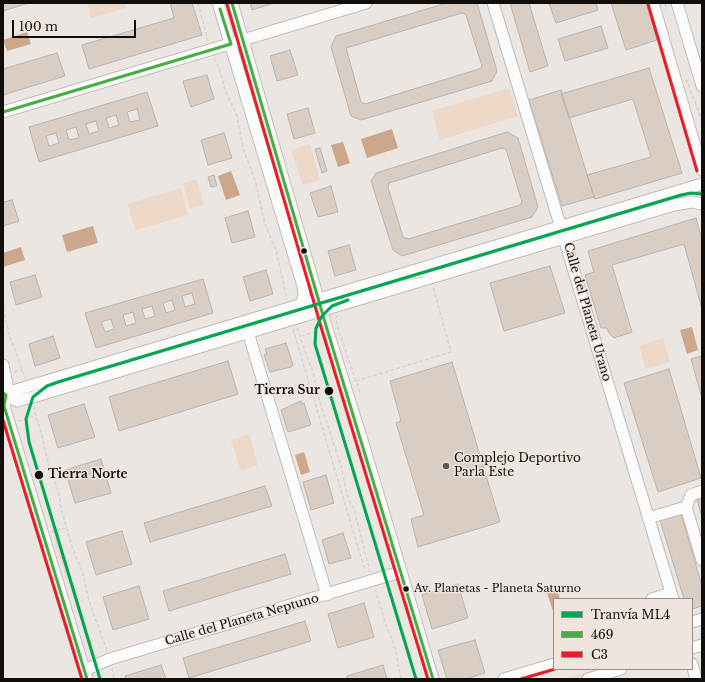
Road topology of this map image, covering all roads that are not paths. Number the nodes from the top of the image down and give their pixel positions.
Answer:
1 (218, 3) edge
2 (232, 3) edge
3 (366, 3) edge
4 (493, 3) edge
5 (653, 3) edge
6 (677, 3) edge
7 (244, 40) junction
8 (231, 44) junction
9 (701, 84) edge
10 (3, 112) edge
11 (702, 170) edge
12 (702, 184) edge
13 (702, 204) edge
14 (563, 233) junction
15 (301, 305) junction
16 (321, 305) junction
17 (291, 318) junction
18 (248, 332) junction
19 (3, 365) edge
20 (31, 392) junction
21 (4, 394) edge
22 (702, 491) edge
23 (686, 506) junction
24 (648, 518) junction
25 (702, 560) edge
26 (400, 572) junction
27 (327, 595) junction
28 (672, 596) edge
29 (659, 598) edge
30 (553, 664) edge
31 (693, 668) edge
32 (619, 670) edge
33 (86, 674) edge
34 (433, 679) edge
35 (504, 679) edge
36 (588, 679) edge
37 (696, 679) edge

1 - 8 street
2 - 7 street
3 - 7 street
4 - 14 street, Calle del Planeta Urano
5 - 11 street
6 - 9 street
7 - 8 street
7 - 16 street
8 - 10 street
8 - 15 street
12 - 14 street
13 - 14 street
14 - 16 street
14 - 24 street, Calle del Planeta Urano
15 - 16 street
15 - 17 street
16 - 17 street
16 - 26 street
17 - 18 street
17 - 20 street
18 - 20 street
18 - 27 street
19 - 21 street
20 - 21 street
21 - 33 street
22 - 23 street
23 - 24 street
23 - 25 street
24 - 28 street, Calle del Planeta Urano
26 - 27 street, Calle del Planeta Neptuno
26 - 34 street
27 - 33 street, Calle del Planeta Neptuno
28 - 29 street
30 - 35 street
31 - 37 street
32 - 36 street

